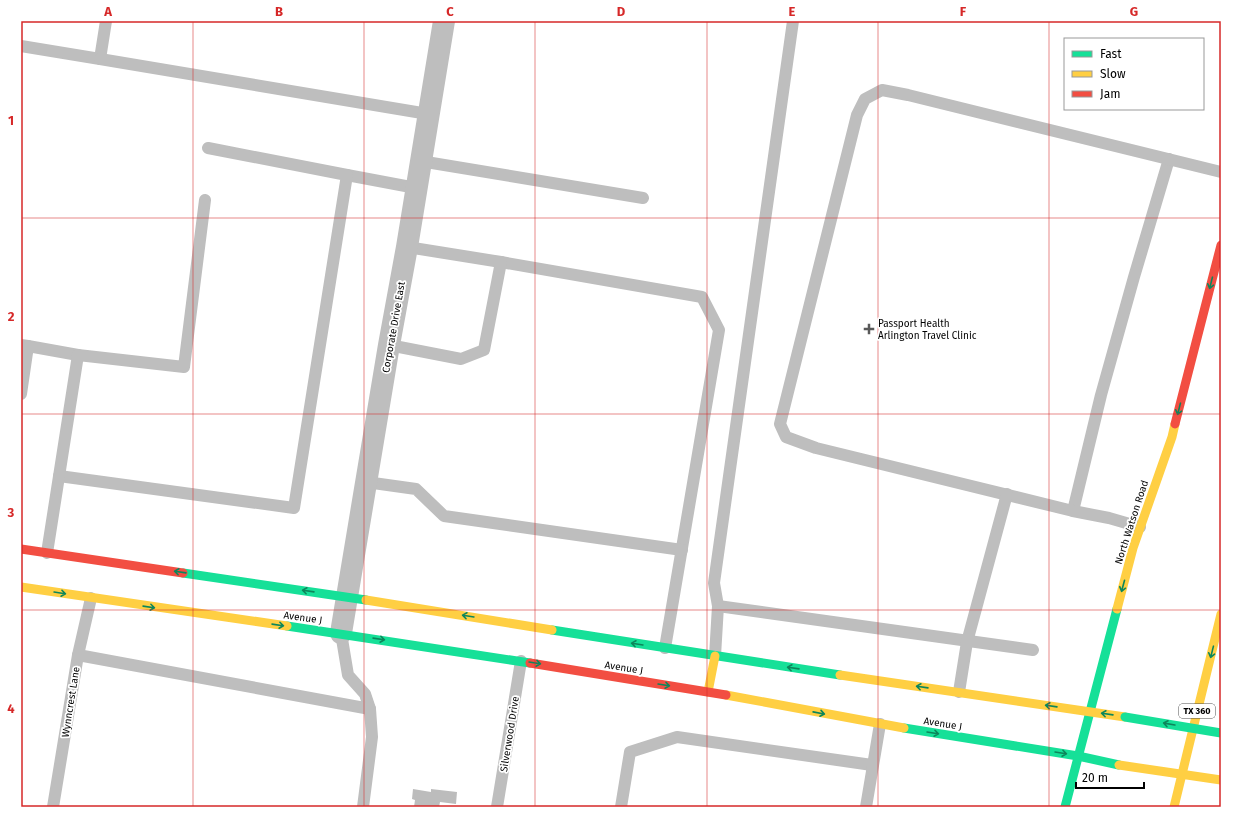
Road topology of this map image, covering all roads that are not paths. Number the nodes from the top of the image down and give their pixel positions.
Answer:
1 (106, 21) edge
2 (444, 21) edge
3 (793, 21) edge
4 (21, 46) edge
5 (100, 60) junction
6 (428, 114) junction
7 (208, 148) dead end
8 (1169, 159) junction
9 (420, 162) junction
10 (1221, 172) edge
11 (347, 175) junction
12 (416, 188) junction
13 (643, 198) dead end
14 (205, 200) dead end
15 (1221, 246) edge
16 (407, 248) junction
17 (501, 262) junction
18 (389, 345) junction
19 (24, 346) edge
20 (78, 355) junction
21 (21, 394) edge
22 (59, 476) junction
23 (366, 482) junction
24 (1007, 494) junction
25 (1073, 511) junction
26 (1140, 527) junction
27 (21, 549) edge
28 (682, 550) junction
29 (47, 553) junction
30 (21, 587) edge
31 (347, 596) junction
32 (91, 598) junction
33 (718, 606) junction
34 (1221, 614) edge
35 (341, 634) junction
36 (967, 642) junction
37 (665, 648) junction
38 (1033, 650) dead end
39 (78, 655) junction
40 (715, 656) junction
41 (520, 661) junction
42 (708, 692) junction
43 (959, 692) junction
44 (370, 709) junction
45 (1089, 712) junction
46 (880, 724) junction
47 (1221, 733) edge
48 (1078, 756) junction
49 (872, 766) junction
50 (1221, 780) edge
51 (54, 807) edge
52 (363, 807) edge
53 (497, 807) edge
54 (621, 807) edge
55 (866, 807) edge
56 (1065, 807) edge
57 (1174, 807) edge

1 - 5 lane
2 - 6 street, Corporate Drive East
3 - 33 lane
4 - 5 lane
5 - 6 lane
6 - 9 street, Corporate Drive East
7 - 11 lane
8 - 10 lane
8 - 24 lane
8 - 25 lane
9 - 12 street, Corporate Drive East
9 - 13 lane
11 - 12 lane
11 - 22 lane
12 - 16 street, Corporate Drive East
14 - 20 lane
15 -> 26 main road, North Watson Road
16 - 17 lane
16 - 18 street, Corporate Drive East
17 - 18 lane
17 - 28 lane
18 - 23 street, Corporate Drive East
19 - 20 lane
19 - 21 lane
20 - 22 lane
22 - 29 lane
23 - 28 lane
23 - 31 street, Corporate Drive East
24 - 25 lane
24 - 36 lane
25 - 26 lane
26 -> 45 main road, North Watson Road
27 - 29 main road
28 - 37 lane
31 -> 29 main road
30 -> 32 main road, Avenue J
31 - 35 street, Corporate Drive East
37 -> 31 main road
32 -> 35 main road, Avenue J
32 - 39 lane, Wynncrest Lane
33 - 36 lane
33 - 40 lane
34 -> 57 main road, TX 360
35 -> 41 main road, Avenue J
35 - 44 lane
36 - 38 lane
36 - 43 lane
37 - 40 main road
39 - 44 lane
39 - 51 lane, Wynncrest Lane
40 - 42 main road
43 -> 40 main road
41 -> 42 main road, Avenue J
41 - 53 lane, Silverwood Drive
42 -> 46 main road, Avenue J
45 -> 43 main road
44 - 52 lane
47 -> 45 main road, bridge
45 - 48 main road, North Watson Road
46 -> 48 main road, Avenue J
46 - 49 lane
48 - 50 main road, Avenue J, bridge
48 - 56 main road, North Watson Road
49 - 54 lane
49 - 55 lane

